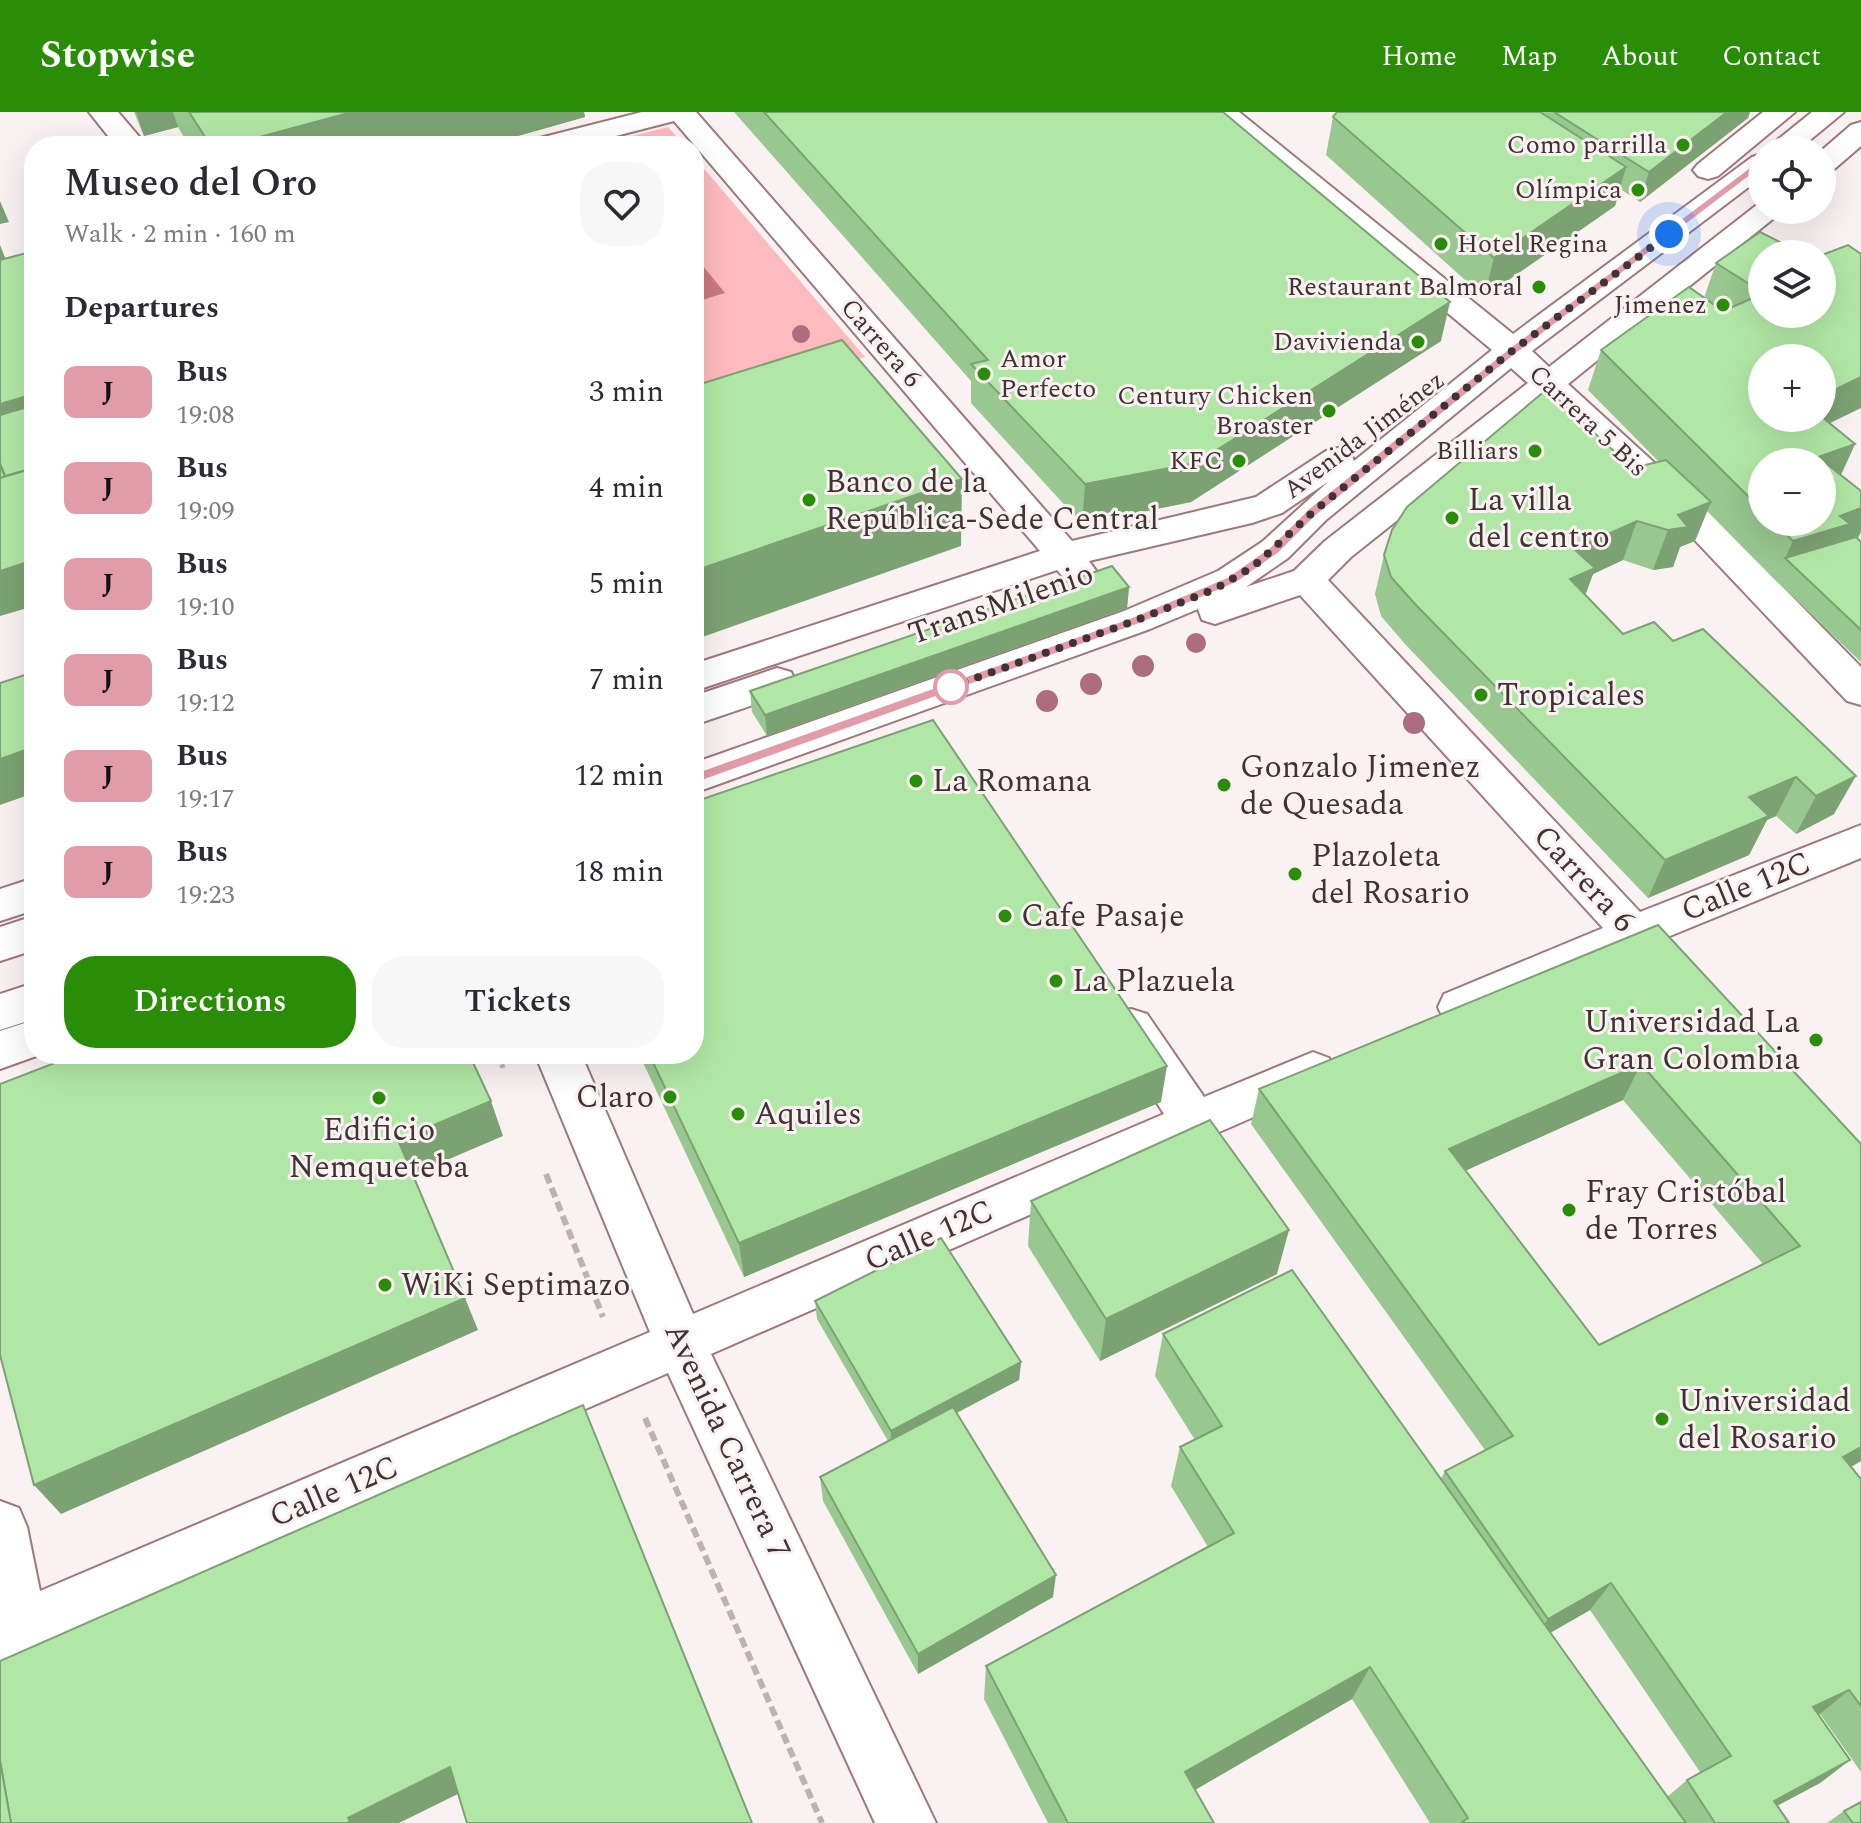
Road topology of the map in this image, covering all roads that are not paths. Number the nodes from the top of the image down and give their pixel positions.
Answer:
1 (103, 112) edge
2 (678, 112) edge
3 (1221, 112) edge
4 (1781, 112) edge
5 (1830, 112) edge
6 (1861, 131) edge
7 (123, 136) edge
8 (582, 136) edge
9 (697, 136) edge
10 (1798, 136) edge
11 (704, 144) edge
12 (1836, 153) edge
13 (1748, 173) edge
14 (1751, 224) edge
15 (1504, 343) junction
16 (1547, 383) junction
17 (1313, 512) junction
18 (1073, 565) junction
19 (1307, 580) junction
20 (704, 675) edge
21 (1861, 691) edge
22 (704, 707) edge
23 (704, 774) edge
24 (704, 796) edge
25 (1861, 841) edge
26 (24, 897) edge
27 (0, 905) edge
28 (1633, 933) junction
29 (24, 936) edge
30 (0, 944) edge
31 (1677, 980) edge
32 (1106, 991) edge
33 (24, 1004) edge
34 (0, 1012) edge
35 (1414, 1027) edge
36 (24, 1042) edge
37 (0, 1050) edge
38 (1356, 1052) edge
39 (562, 1064) edge
40 (1195, 1122) junction
41 (680, 1344) junction
42 (0, 1527) edge
43 (10, 1632) edge
44 (906, 1823) edge

1 - 7 street
2 - 8 street
2 - 9 street, Carrera 6
3 - 15 street, Carrera 5 Bis
4 - 15 street, Avenida Jiménez
5 - 10 street
6 - 12 street
11 - 18 street, Carrera 6
13 - 15 street, TransMilenio
14 - 16 street
15 - 16 street, Carrera 5 Bis
15 - 17 street, TransMilenio
15 - 18 street, Avenida Jiménez
16 - 19 street
16 - 21 street, Carrera 5 Bis
17 - 18 street, TransMilenio
17 - 23 street, TransMilenio
18 - 20 street, Avenida Jiménez
18 - 22 street, TransMilenio
19 - 24 street
19 - 28 street, Carrera 6
25 - 28 street, Calle 12C
26 - 27 street
28 - 31 street, Carrera 6
28 - 35 street, Calle 12C
29 - 30 street
32 - 40 street
33 - 34 street
36 - 37 street
38 - 40 street, Calle 12C
39 - 41 street, Avenida Carrera 7
40 - 41 street, Calle 12C
41 - 43 street, Calle 12C
41 - 44 street, Avenida Carrera 7
42 - 43 street

